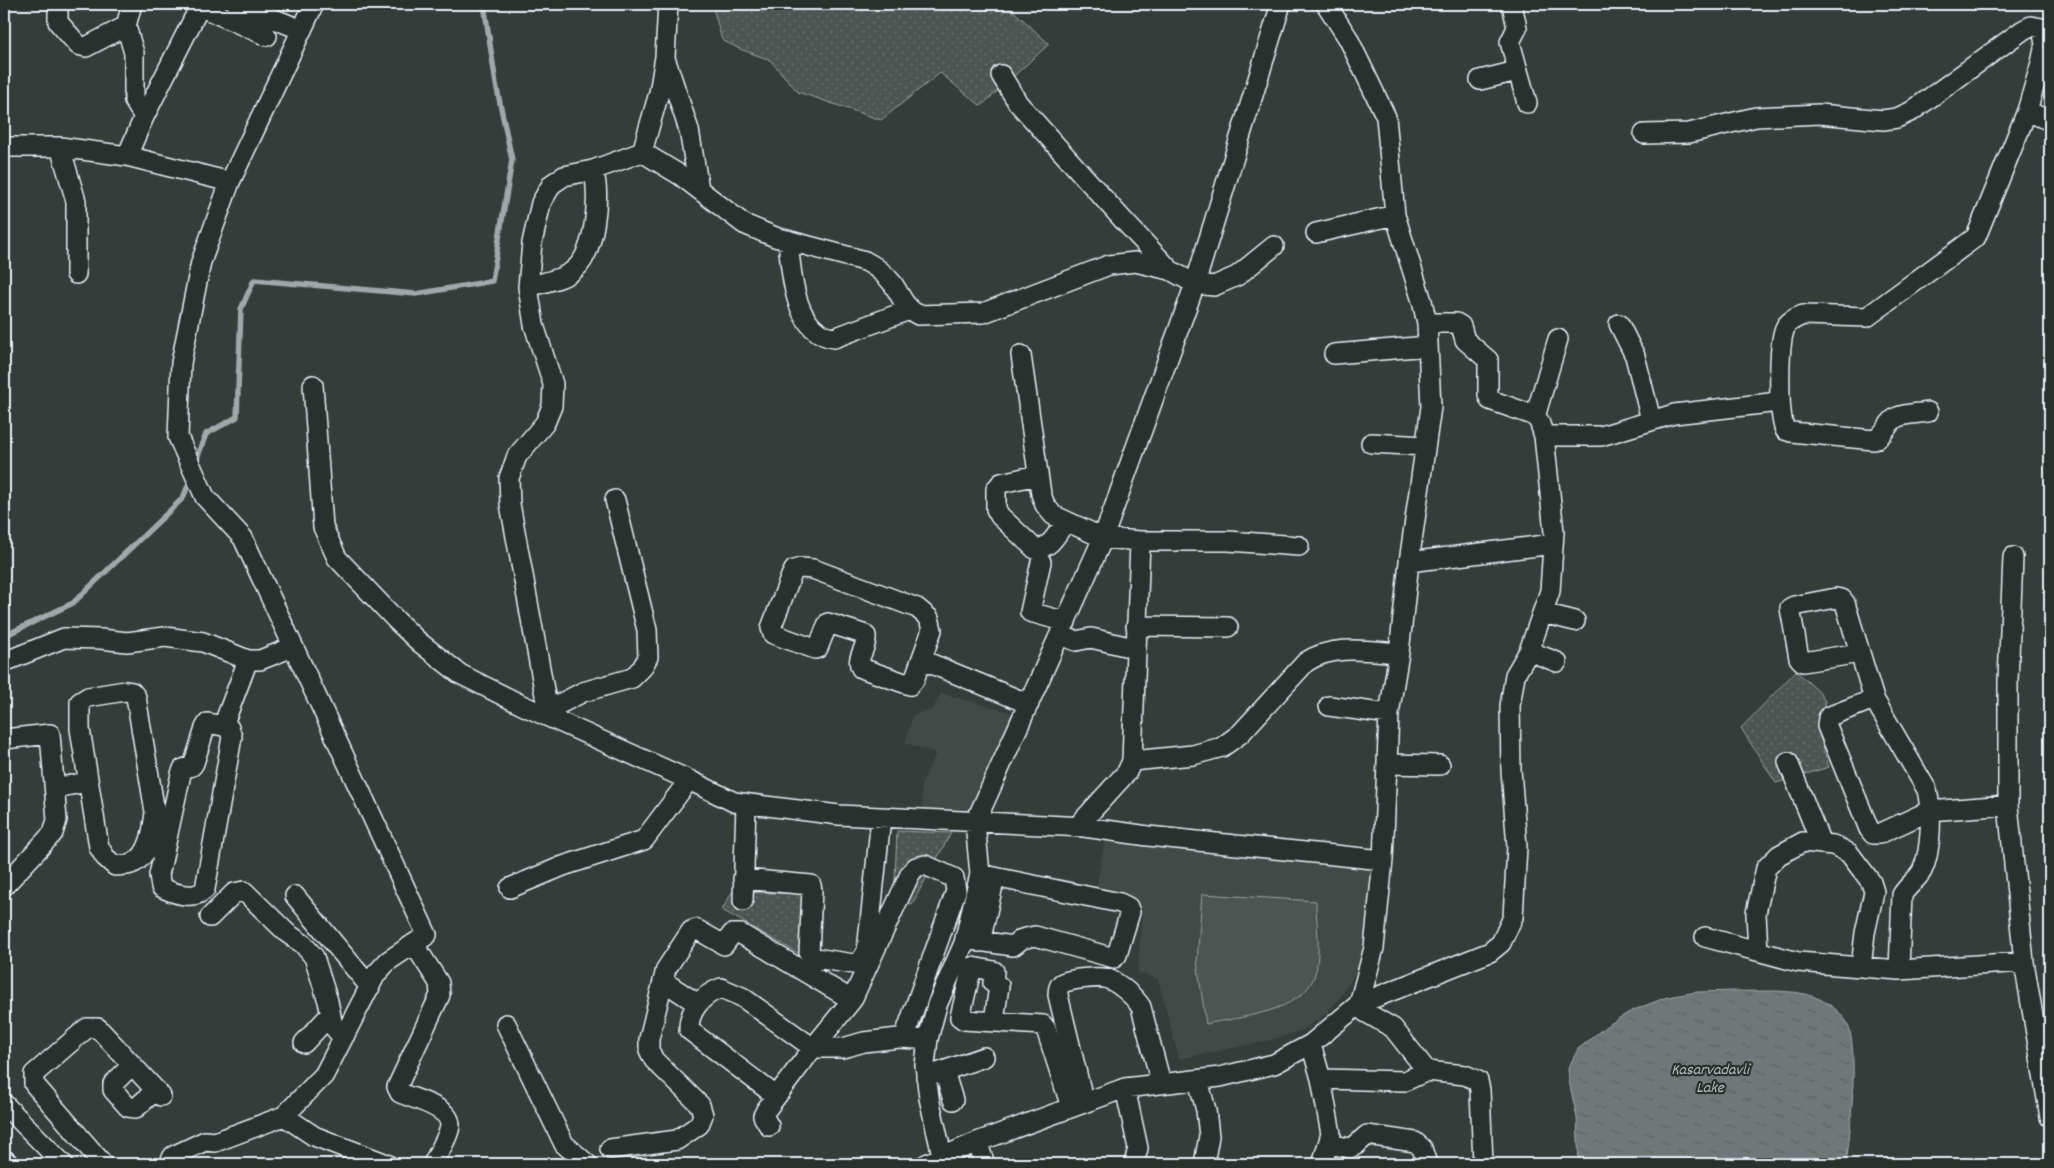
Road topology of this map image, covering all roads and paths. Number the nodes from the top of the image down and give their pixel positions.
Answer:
1 (58, 4) edge
2 (132, 4) edge
3 (237, 4) edge
4 (314, 4) edge
5 (668, 4) edge
6 (1281, 4) edge
7 (1326, 4) edge
8 (1512, 4) edge
9 (200, 5) edge
10 (126, 26) junction
11 (302, 30) junction
12 (267, 36) dead end
13 (665, 57) junction
14 (1517, 71) junction
15 (1001, 75) dead end
16 (1480, 80) dead end
17 (1527, 103) dead end
18 (2028, 111) junction
19 (144, 117) junction
20 (2050, 121) edge
21 (1644, 134) dead end
22 (4, 147) edge
23 (60, 147) junction
24 (642, 152) junction
25 (127, 156) junction
26 (594, 170) junction
27 (230, 182) junction
28 (699, 189) junction
29 (1395, 214) junction
30 (1316, 232) dead end
31 (788, 240) junction
32 (1274, 246) dead end
33 (1170, 270) junction
34 (76, 274) dead end
35 (1195, 284) junction
36 (528, 287) junction
37 (909, 310) junction
38 (1427, 323) junction
39 (1619, 324) dead end
40 (1558, 339) dead end
41 (1428, 346) junction
42 (1334, 354) dead end
43 (1021, 355) dead end
44 (313, 385) dead end
45 (1780, 399) junction
46 (1928, 412) dead end
47 (1535, 417) junction
48 (1651, 420) junction
49 (1544, 436) junction
50 (1371, 443) dead end
51 (1425, 446) junction
52 (1038, 475) junction
53 (615, 500) dead end
54 (1066, 521) junction
55 (1104, 538) junction
56 (1140, 541) junction
57 (1553, 544) junction
58 (1299, 546) dead end
59 (2013, 557) dead end
60 (1041, 562) dead end
61 (1409, 562) junction
62 (1543, 613) junction
63 (1575, 621) dead end
64 (1136, 626) junction
65 (1228, 627) dead end
66 (1063, 628) junction
67 (1125, 646) dead end
68 (293, 648) junction
69 (1529, 651) junction
70 (1399, 653) junction
71 (1860, 653) dead end
72 (248, 660) junction
73 (922, 660) junction
74 (4, 662) edge
75 (1557, 662) dead end
76 (1874, 699) junction
77 (1028, 704) junction
78 (1329, 706) dead end
79 (549, 714) junction
80 (1389, 714) junction
81 (223, 726) junction
82 (80, 729) junction
83 (50, 734) junction
84 (4, 739) edge
85 (1132, 761) junction
86 (1788, 762) dead end
87 (1387, 764) junction
88 (1440, 765) dead end
89 (689, 780) junction
90 (88, 782) junction
91 (55, 788) junction
92 (746, 804) junction
93 (2008, 805) junction
94 (1929, 811) junction
95 (881, 818) junction
96 (975, 823) junction
97 (1077, 827) junction
98 (1821, 843) junction
99 (1383, 860) junction
100 (954, 878) junction
101 (743, 879) junction
102 (984, 880) junction
103 (4, 886) edge
104 (510, 888) dead end
105 (295, 896) dead end
106 (743, 901) dead end
107 (210, 917) dead end
108 (1705, 936) dead end
109 (972, 940) junction
110 (414, 944) junction
111 (1758, 951) junction
112 (2024, 962) junction
113 (1861, 966) junction
114 (1899, 970) junction
115 (663, 981) junction
116 (370, 987) junction
117 (852, 1000) junction
118 (698, 1004) junction
119 (1359, 1004) junction
120 (330, 1014) junction
121 (994, 1021) dead end
122 (506, 1024) dead end
123 (345, 1035) junction
124 (904, 1038) junction
125 (928, 1039) junction
126 (304, 1043) dead end
127 (1311, 1044) junction
128 (813, 1048) junction
129 (984, 1057) dead end
130 (132, 1066) junction
131 (944, 1071) junction
132 (1427, 1071) junction
133 (926, 1077) junction
134 (1321, 1079) junction
135 (1198, 1080) junction
136 (1161, 1084) junction
137 (1124, 1088) junction
138 (776, 1096) junction
139 (953, 1100) dead end
140 (4, 1104) edge
141 (1078, 1105) junction
142 (284, 1116) junction
143 (2050, 1117) edge
144 (770, 1126) dead end
145 (215, 1142) junction
146 (977, 1142) junction
147 (1328, 1144) junction
148 (610, 1148) dead end
149 (938, 1162) edge
150 (63, 1164) edge
151 (102, 1164) edge
152 (169, 1164) edge
153 (183, 1164) edge
154 (387, 1164) edge
155 (433, 1164) edge
156 (587, 1164) edge
157 (985, 1164) edge
158 (1134, 1164) edge
159 (1204, 1164) edge
160 (1322, 1164) edge
161 (1427, 1164) edge
162 (1483, 1164) edge

1 - 10 street
2 - 10 street
3 - 11 street
4 - 11 street
5 - 13 street
6 - 35 street
7 - 29 street
8 - 14 street
9 - 12 street
9 - 19 street
10 - 19 street
11 - 27 street
13 - 24 street
13 - 28 street
14 - 16 street
14 - 17 street
15 - 33 street
18 - 20 street
18 - 21 street
18 - 45 street
19 - 25 street
22 - 23 street
23 - 25 street
23 - 34 street
24 - 26 street
24 - 28 street
25 - 27 street
26 - 36 street
26 - 36 street
27 - 68 street
28 - 31 street
29 - 30 street
29 - 38 street
31 - 37 street
31 - 37 street
32 - 35 street
33 - 35 street
33 - 37 street
35 - 55 street
36 - 79 street
38 - 41 street
38 - 47 street
39 - 48 street
40 - 47 street
41 - 42 street
41 - 51 street
43 - 52 street
44 - 79 street
45 - 46 street
45 - 48 street
47 - 49 street
48 - 49 street
49 - 57 street
50 - 51 street
51 - 61 street
52 - 54 street
52 - 54 street
53 - 79 street
54 - 55 street
55 - 56 street
55 - 66 street
56 - 58 street
56 - 64 street
57 - 61 street
57 - 62 street
59 - 93 street
60 - 66 street
61 - 70 street
62 - 63 street
62 - 69 street
64 - 65 street
64 - 85 street
66 - 67 street
66 - 77 street
68 - 72 street
68 - 110 street
69 - 75 street
69 - 119 street
70 - 80 street
70 - 85 street
71 - 76 street
72 - 74 street
72 - 81 street
73 - 73 street
73 - 77 street
76 - 94 street
76 - 94 street
77 - 96 street
78 - 80 street
79 - 89 street
80 - 87 street
81 - 81 street
82 - 83 street
82 - 90 street
82 - 90 street
83 - 84 street
83 - 91 street
85 - 97 street
86 - 98 street
87 - 88 street
87 - 99 street
89 - 92 street
89 - 104 street
90 - 91 street
91 - 103 street
92 - 95 street
92 - 101 street
93 - 94 street
93 - 112 street
94 - 114 street
95 - 96 street
95 - 101 street
96 - 97 street
96 - 102 street
97 - 99 street
98 - 111 street
98 - 113 street
99 - 119 street
100 - 102 street
100 - 117 street
100 - 124 street
101 - 106 street
102 - 109 street
102 - 109 street
105 - 116 street
107 - 120 street
108 - 111 street
109 - 125 street
110 - 116 street
110 - 155 street
111 - 113 street
112 - 114 street
112 - 143 street
113 - 114 street
115 - 117 street
115 - 118 street
115 - 148 street
116 - 123 street
117 - 128 street
118 - 128 street
118 - 138 street
119 - 127 street
119 - 132 street
120 - 123 street
120 - 126 street
121 - 141 street
122 - 156 street
123 - 142 street
124 - 125 street
124 - 128 street
125 - 133 street
127 - 134 street
127 - 135 street
128 - 138 street
129 - 131 street
130 - 130 street
130 - 151 street
131 - 133 street
131 - 139 street
132 - 134 street
132 - 162 street
133 - 149 street
134 - 147 street
135 - 136 street
135 - 159 street
136 - 137 street
136 - 141 street
137 - 141 street
137 - 158 street
138 - 144 street
140 - 150 street
141 - 146 street
142 - 145 street
142 - 154 street
145 - 152 street
145 - 153 street
146 - 149 street
146 - 157 street
147 - 160 street
147 - 161 street

